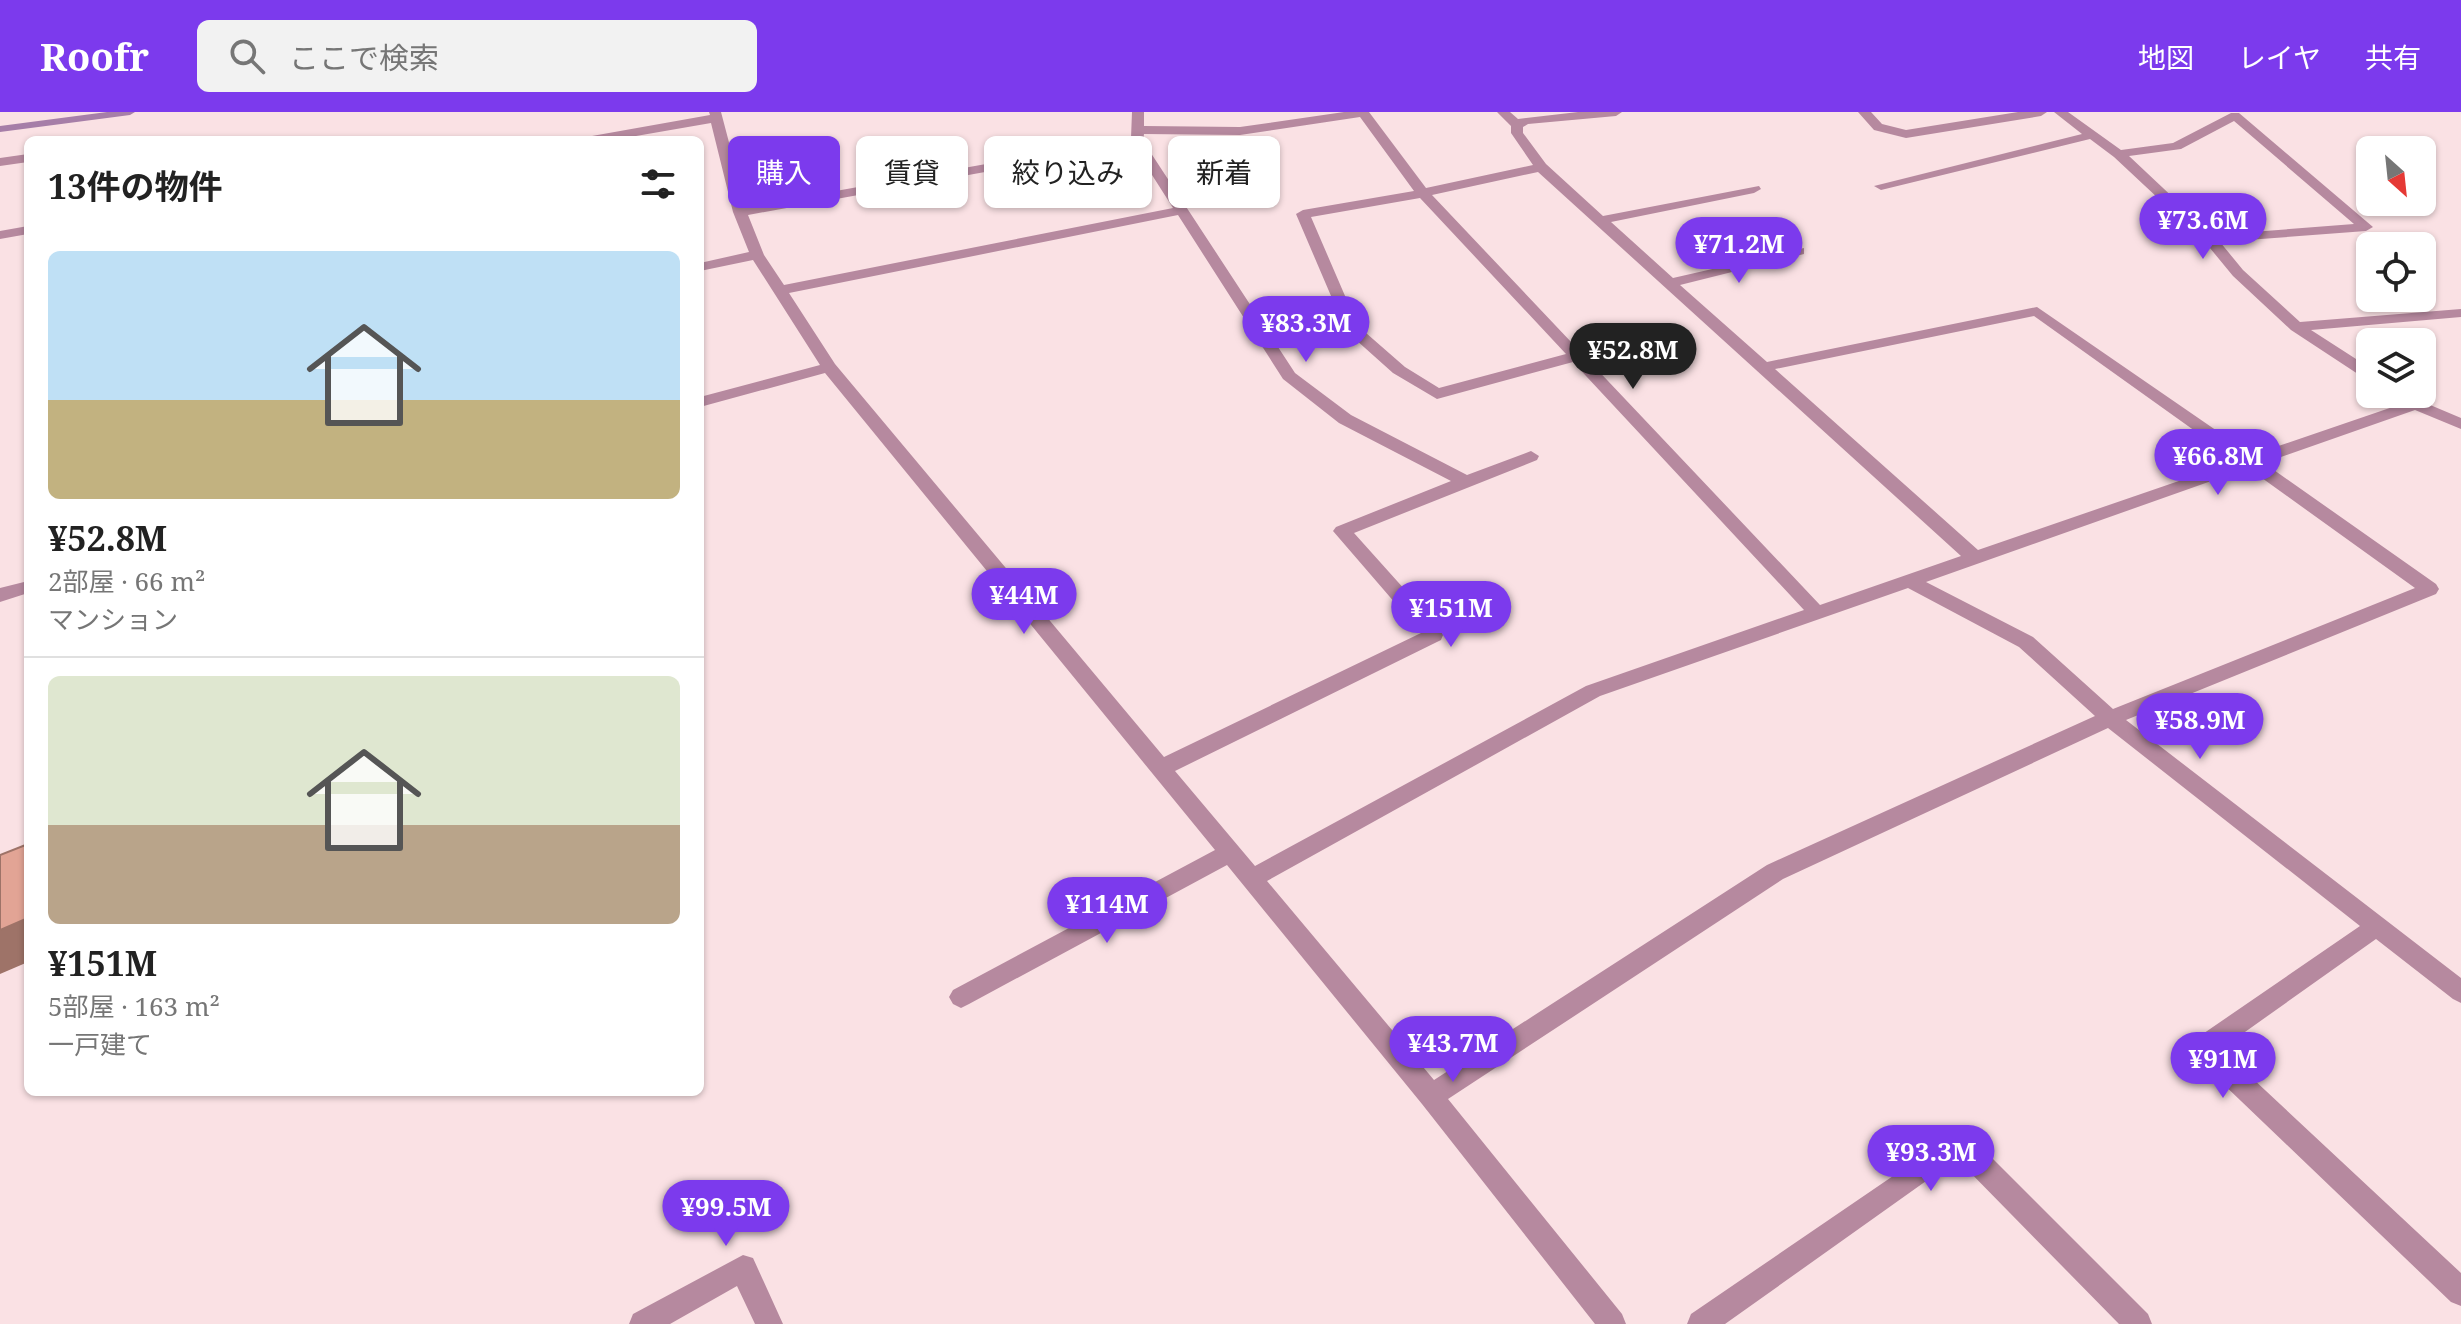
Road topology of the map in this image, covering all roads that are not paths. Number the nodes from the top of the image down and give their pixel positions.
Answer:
1 (1138, 112) edge
2 (1503, 112) edge
3 (1616, 112) edge
4 (1864, 112) edge
5 (2041, 112) edge
6 (2060, 112) edge
7 (2238, 114) edge
8 (715, 115) edge
9 (1517, 125) junction
10 (1137, 135) junction
11 (2092, 135) junction
12 (612, 136) edge
13 (2119, 154) junction
14 (24, 159) edge
15 (0, 162) edge
16 (1541, 167) junction
17 (1881, 186) dead end
18 (1754, 189) dead end
19 (1423, 193) junction
20 (1183, 210) junction
21 (740, 212) junction
22 (1602, 220) junction
23 (24, 231) edge
24 (0, 235) edge
25 (2210, 239) junction
26 (1799, 251) dead end
27 (757, 255) junction
28 (704, 266) edge
29 (1669, 283) junction
30 (778, 291) junction
31 (2461, 313) edge
32 (2296, 327) junction
33 (1574, 357) junction
34 (2356, 366) edge
35 (829, 367) junction
36 (1764, 367) junction
37 (704, 401) edge
38 (2405, 408) edge
39 (2425, 408) edge
40 (2461, 424) edge
41 (1531, 456) dead end
42 (2254, 463) junction
43 (1466, 482) junction
44 (1975, 558) junction
45 (1909, 581) junction
46 (24, 588) edge
47 (0, 595) edge
48 (1817, 613) junction
49 (2110, 718) junction
50 (1161, 768) junction
51 (1231, 852) junction
52 (1251, 879) junction
53 (2376, 927) junction
54 (2461, 992) edge
55 (961, 997) dead end
56 (1431, 1096) junction
57 (2461, 1292) edge
58 (643, 1324) edge
59 (769, 1324) edge
60 (1612, 1324) edge
61 (1701, 1324) edge
62 (2138, 1324) edge

1 - 10 street
2 - 9 street
3 - 9 street
4 - 5 street
6 - 11 street
7 - 13 street
7 - 25 street
8 - 12 street
8 - 21 street
9 - 16 street
10 - 19 street
10 - 20 street
10 - 21 street
11 - 13 street
11 - 17 street
13 - 25 street
14 - 15 street
16 - 19 street
16 - 22 street
18 - 22 street
19 - 33 street
19 - 33 street
20 - 30 street
20 - 43 street
21 - 27 street
22 - 29 street
23 - 24 street
25 - 32 street
26 - 29 street
27 - 28 street
27 - 30 street
29 - 36 street
30 - 35 street
31 - 32 street
32 - 34 street
33 - 48 street
35 - 37 street
35 - 50 street
36 - 42 street
36 - 44 street
38 - 42 street
39 - 40 street
41 - 43 street
42 - 44 street
42 - 49 street
43 - 50 street
44 - 45 street
45 - 48 street
45 - 49 street
46 - 47 street
48 - 52 street
49 - 53 street
49 - 56 street
50 - 51 street
51 - 52 street
51 - 55 street
52 - 56 street
53 - 54 street
53 - 57 street
56 - 60 street
58 - 59 street
61 - 62 street

